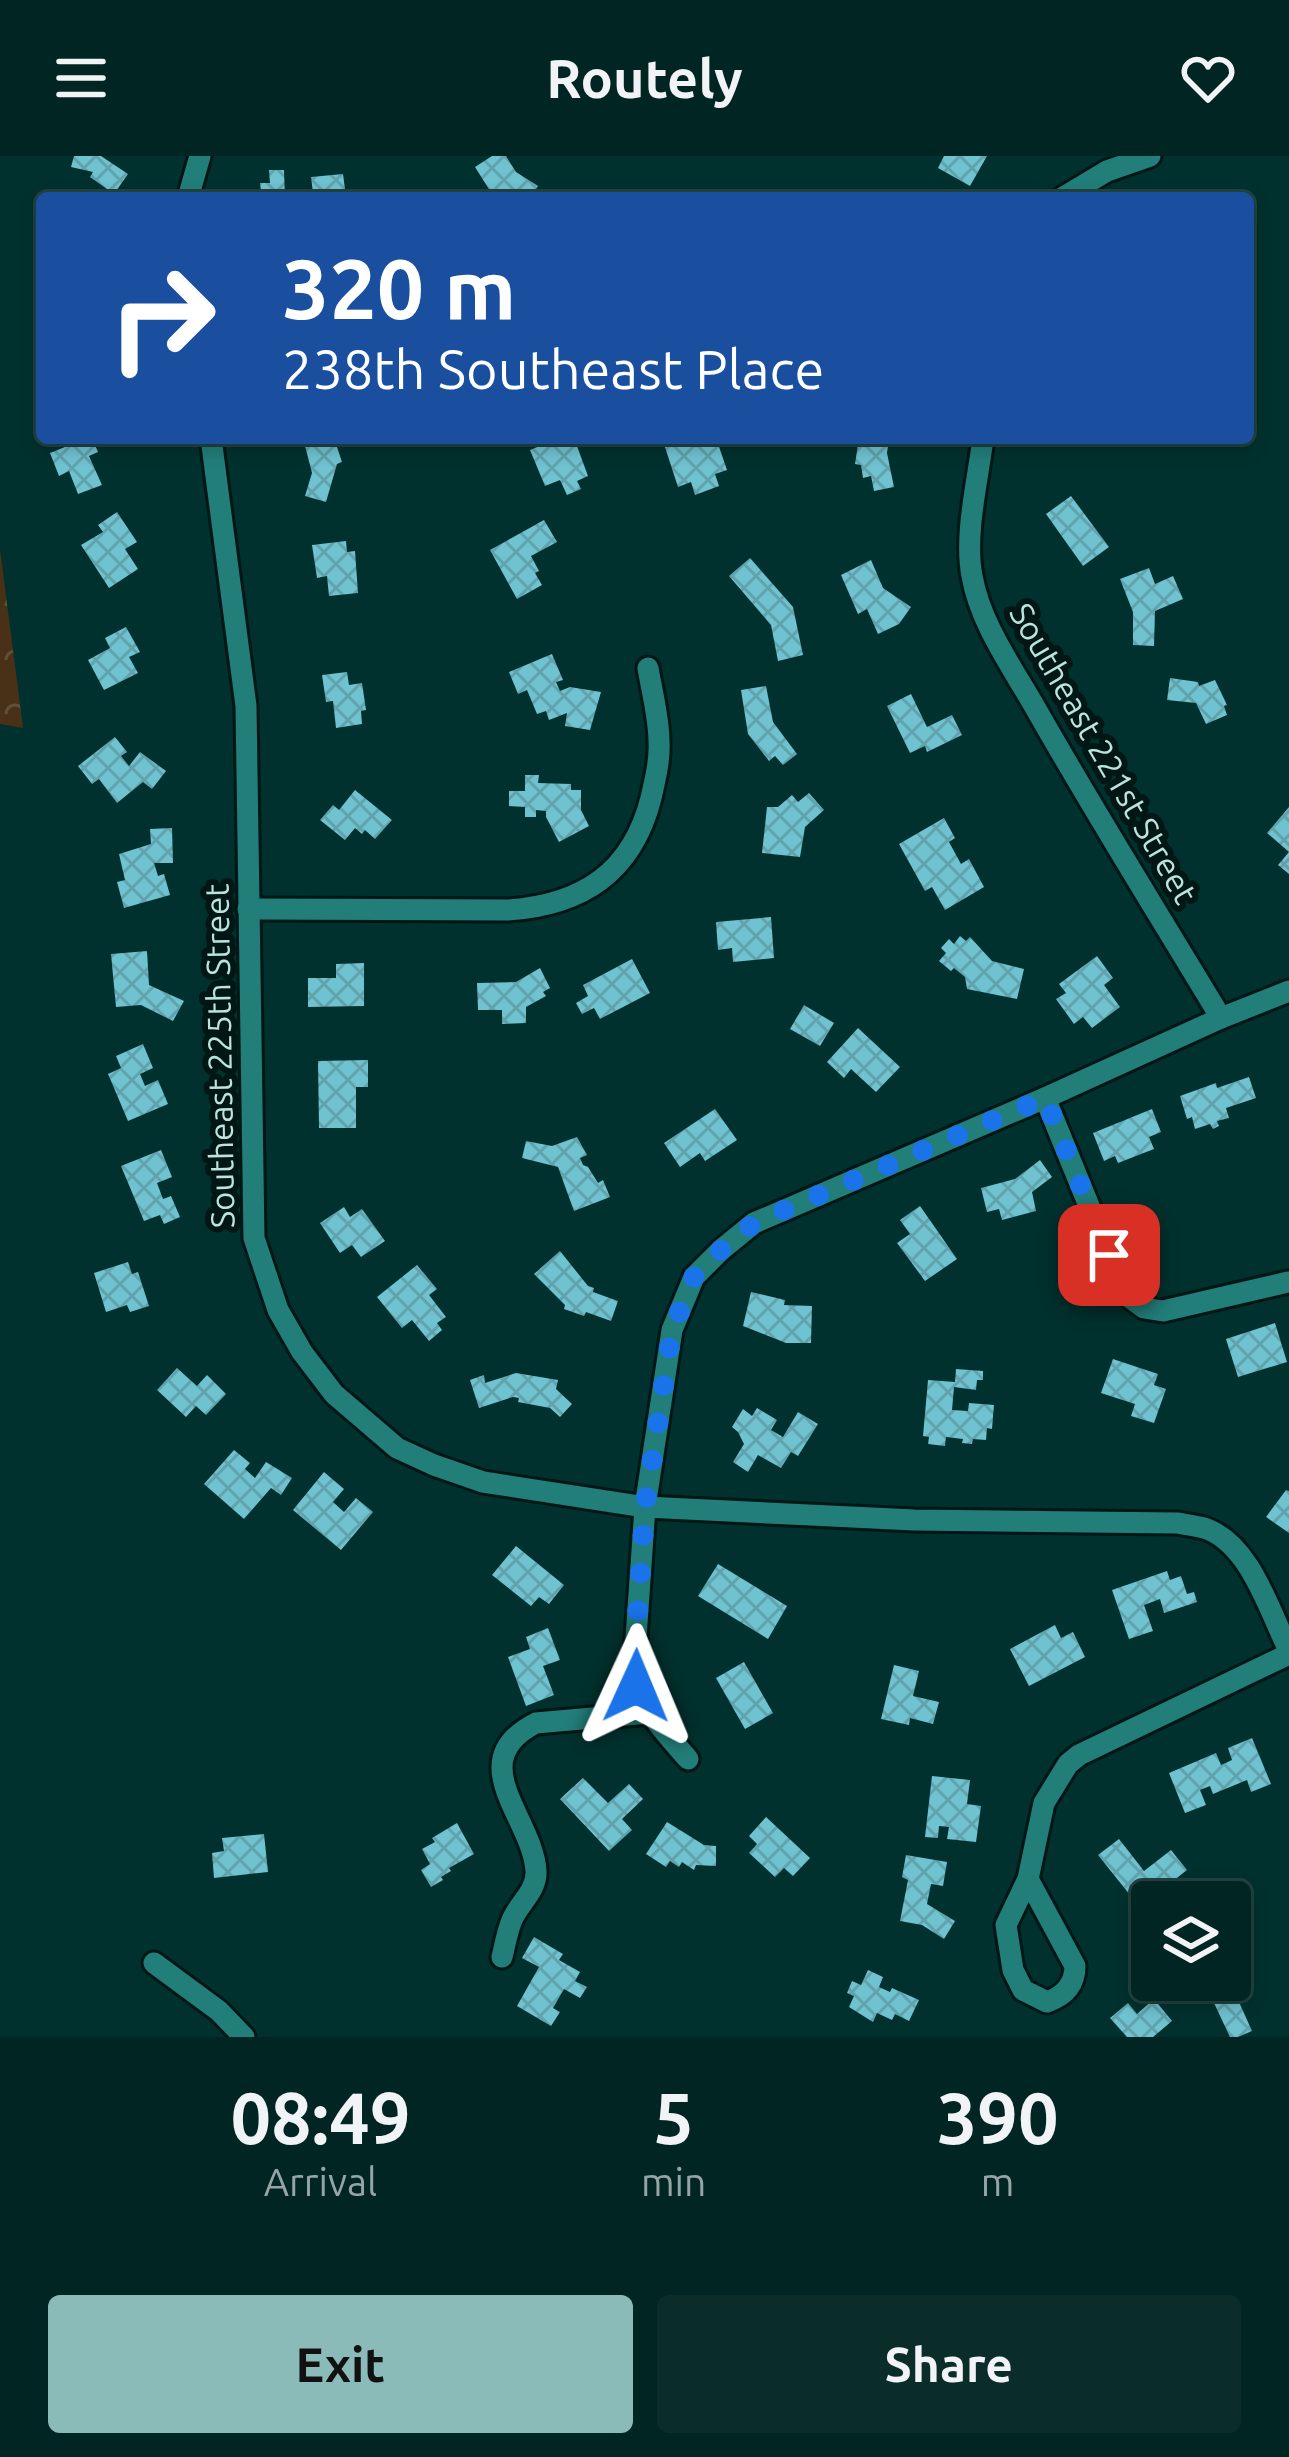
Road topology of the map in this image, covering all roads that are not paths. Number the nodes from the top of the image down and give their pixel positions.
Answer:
1 (1150, 156) edge
2 (198, 161) edge
3 (190, 192) edge
4 (1072, 192) edge
5 (212, 444) edge
6 (982, 444) edge
7 (648, 668) dead end
8 (248, 909) junction
9 (1289, 991) edge
10 (1221, 1018) junction
11 (1045, 1098) junction
12 (1288, 1282) edge
13 (645, 1507) junction
14 (1289, 1652) edge
15 (649, 1713) junction
16 (688, 1760) dead end
17 (1028, 1879) junction
18 (502, 1957) dead end
19 (154, 1964) dead end
20 (244, 2037) edge

1 - 4 street
2 - 3 street
5 - 8 street, Southeast 225th Street
6 - 10 street, Southeast 221st Street
7 - 8 street
8 - 13 street, Southeast 225th Street
9 - 10 street
10 - 11 street
11 - 12 street
11 - 13 street
13 - 14 street, Southeast 225th Street
13 - 15 street
14 - 17 street
15 - 16 street
15 - 18 street
17 - 17 street
19 - 20 street

